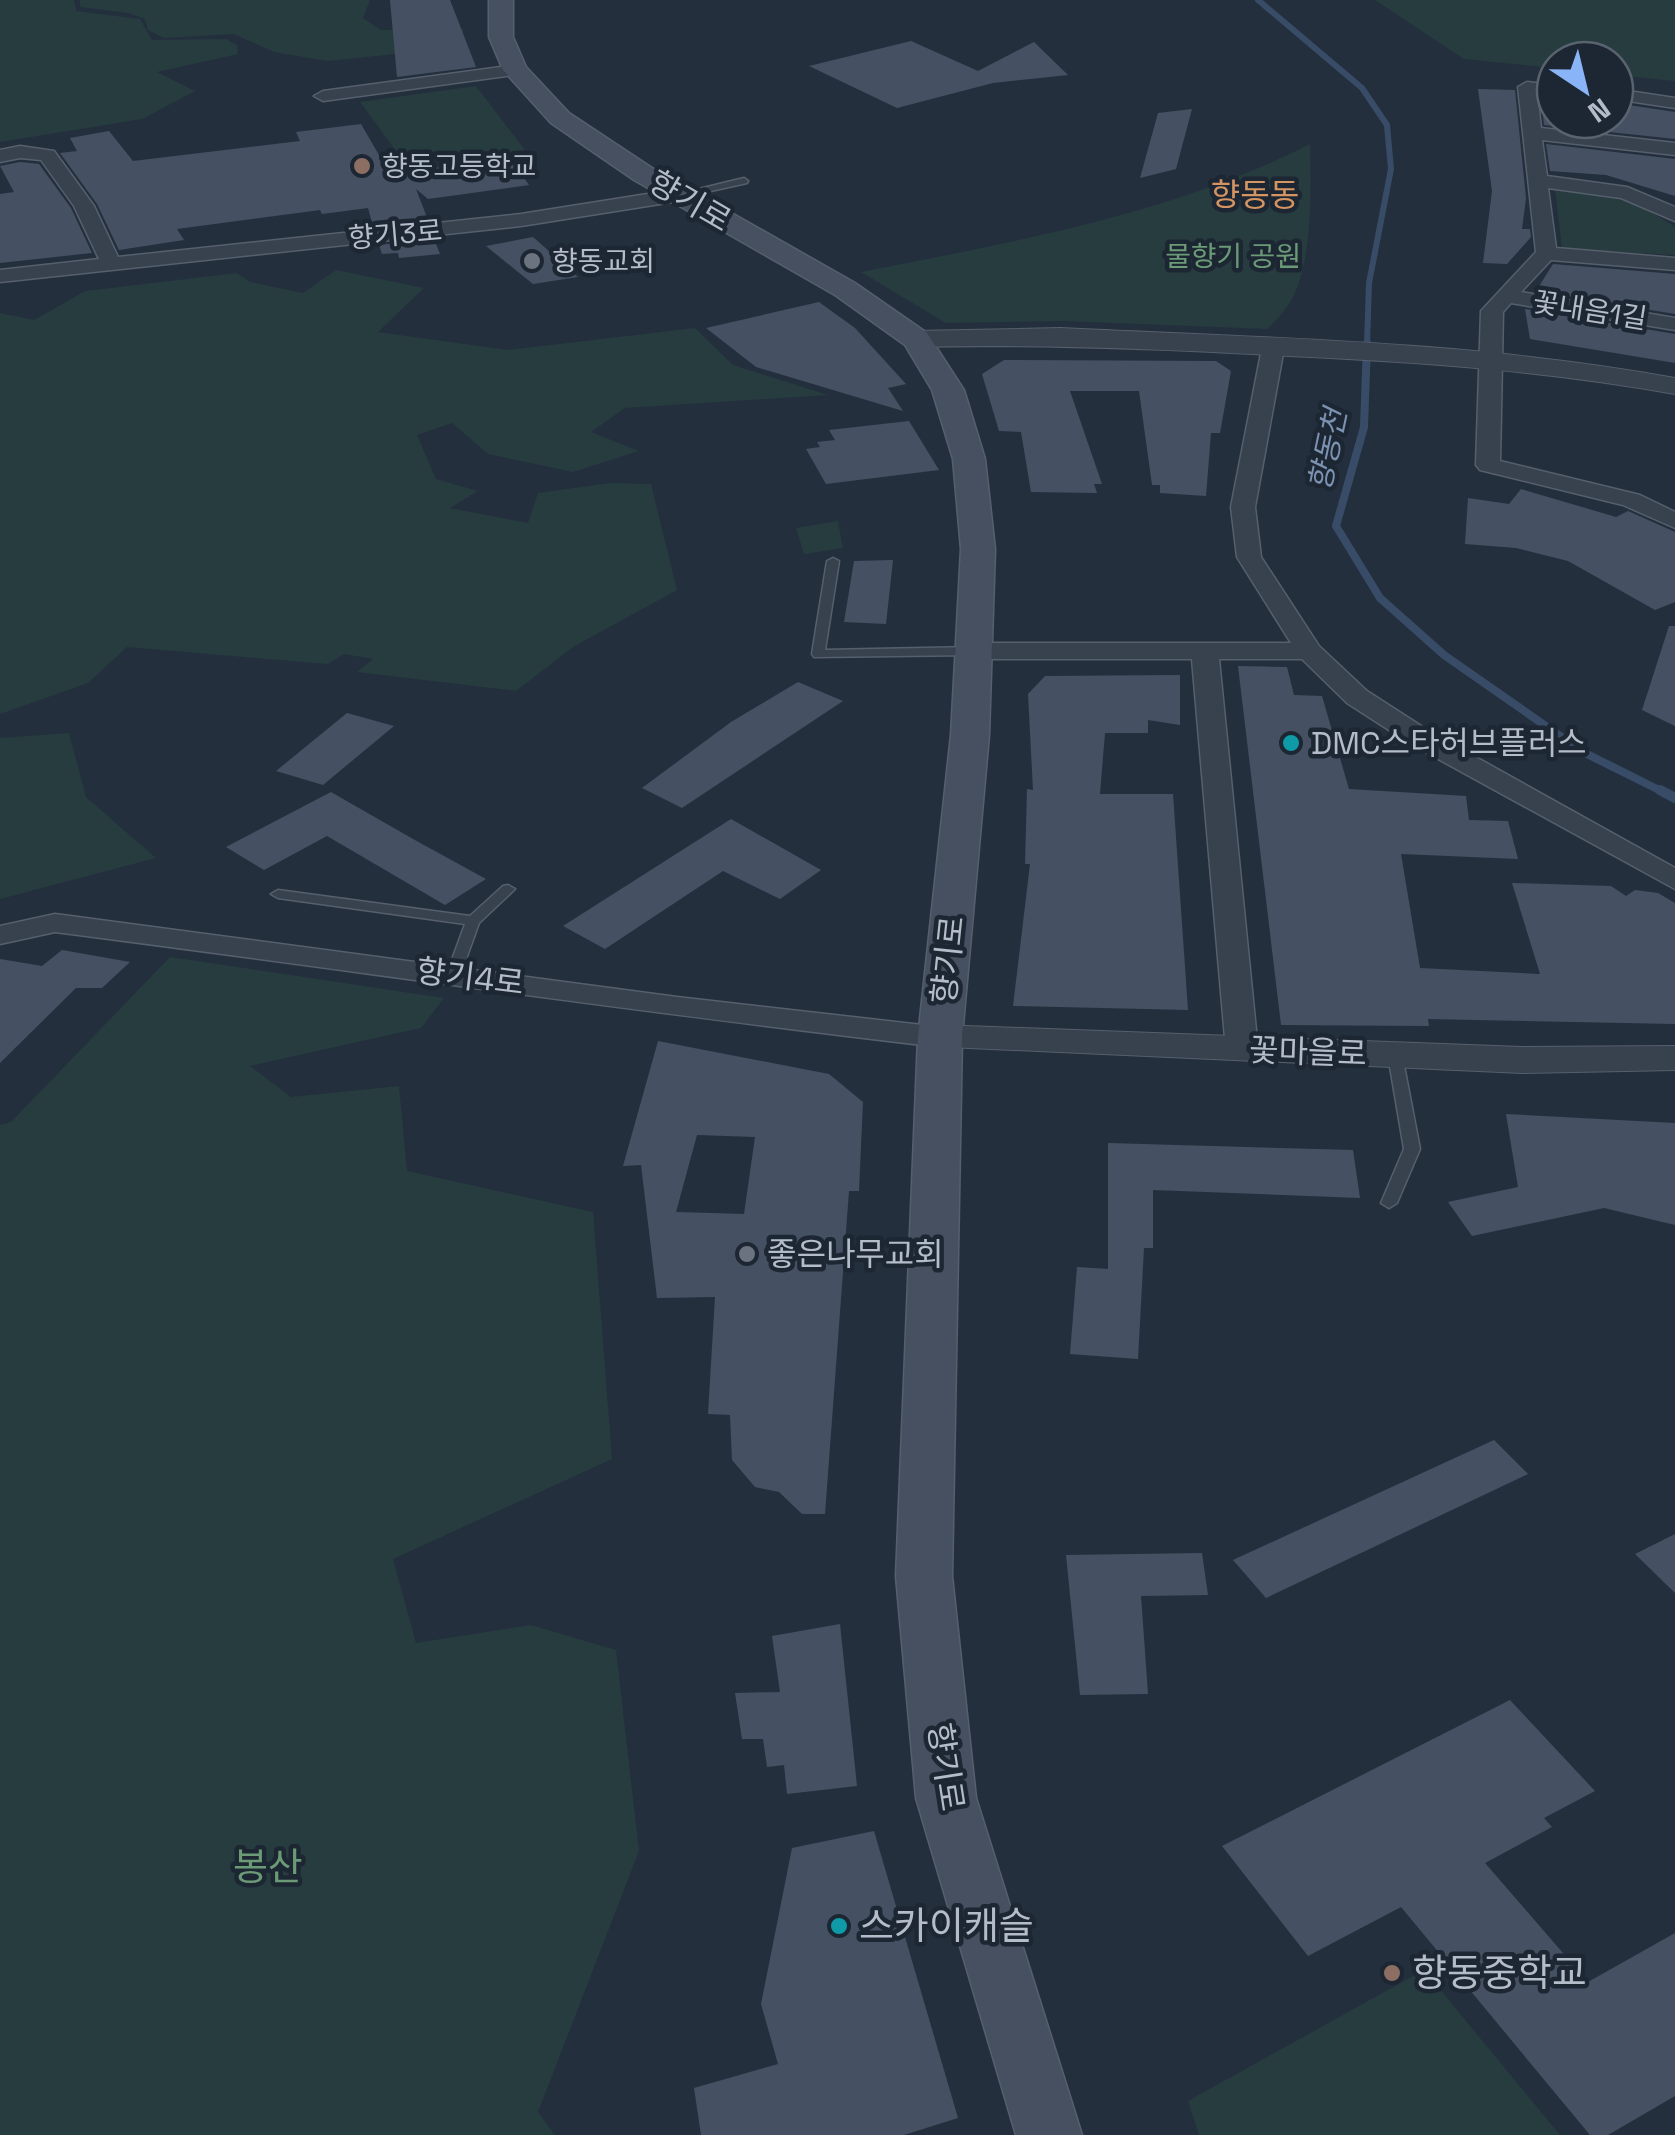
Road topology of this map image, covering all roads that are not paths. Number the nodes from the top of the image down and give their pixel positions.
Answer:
1 (501, 0) edge
2 (515, 70) junction
3 (1535, 89) edge
4 (322, 96) dead end
5 (1635, 97) edge
6 (1675, 103) edge
7 (1532, 133) junction
8 (1675, 149) edge
9 (0, 156) edge
10 (744, 180) dead end
11 (1538, 181) junction
12 (679, 196) junction
13 (1675, 216) edge
14 (1546, 253) junction
15 (111, 263) junction
16 (1675, 264) edge
17 (0, 276) edge
18 (1504, 296) junction
19 (1675, 324) edge
20 (916, 339) junction
21 (1272, 348) junction
22 (1490, 361) junction
23 (1675, 386) edge
24 (1675, 522) edge
25 (833, 561) dead end
26 (973, 651) junction
27 (1206, 651) junction
28 (1309, 651) junction
29 (1675, 880) edge
30 (508, 889) dead end
31 (278, 894) dead end
32 (473, 921) junction
33 (0, 935) edge
34 (453, 976) junction
35 (940, 1037) junction
36 (1242, 1050) junction
37 (1396, 1055) junction
38 (1675, 1058) edge
39 (1389, 1203) dead end
40 (1049, 2135) edge

1 - 2 main road, 향기로
2 - 4 street
2 - 12 main road, 향기로
3 - 7 street, 꽃내음1길
5 - 6 street
7 - 8 street
7 - 11 street, 꽃내음1길
9 - 15 street
10 - 12 lane
11 - 13 street
11 - 14 street, 꽃내음1길
12 - 15 street, 향기3로
12 - 20 main road, 향기로
14 - 16 street, 꽃내음1길
14 - 18 street, 꽃내음1길
15 - 17 street, 향기3로
18 - 19 street, 꽃내음1길
18 - 22 street, 꽃내음1길
20 - 21 street
20 - 26 main road, 향기로
21 - 22 street
21 - 28 street
22 - 23 street
22 - 24 street, 꽃내음1길
25 - 26 lane
26 - 27 street
26 - 35 main road, 향기로
27 - 28 street
27 - 36 street
28 - 29 street
30 - 32 lane
31 - 32 lane
32 - 34 lane
33 - 34 street, 향기4로
34 - 35 street, 향기4로
35 - 36 street, 꽃마을로
35 - 40 main road, 향기로
36 - 37 street, 꽃마을로
37 - 38 street, 꽃마을로
37 - 39 lane

